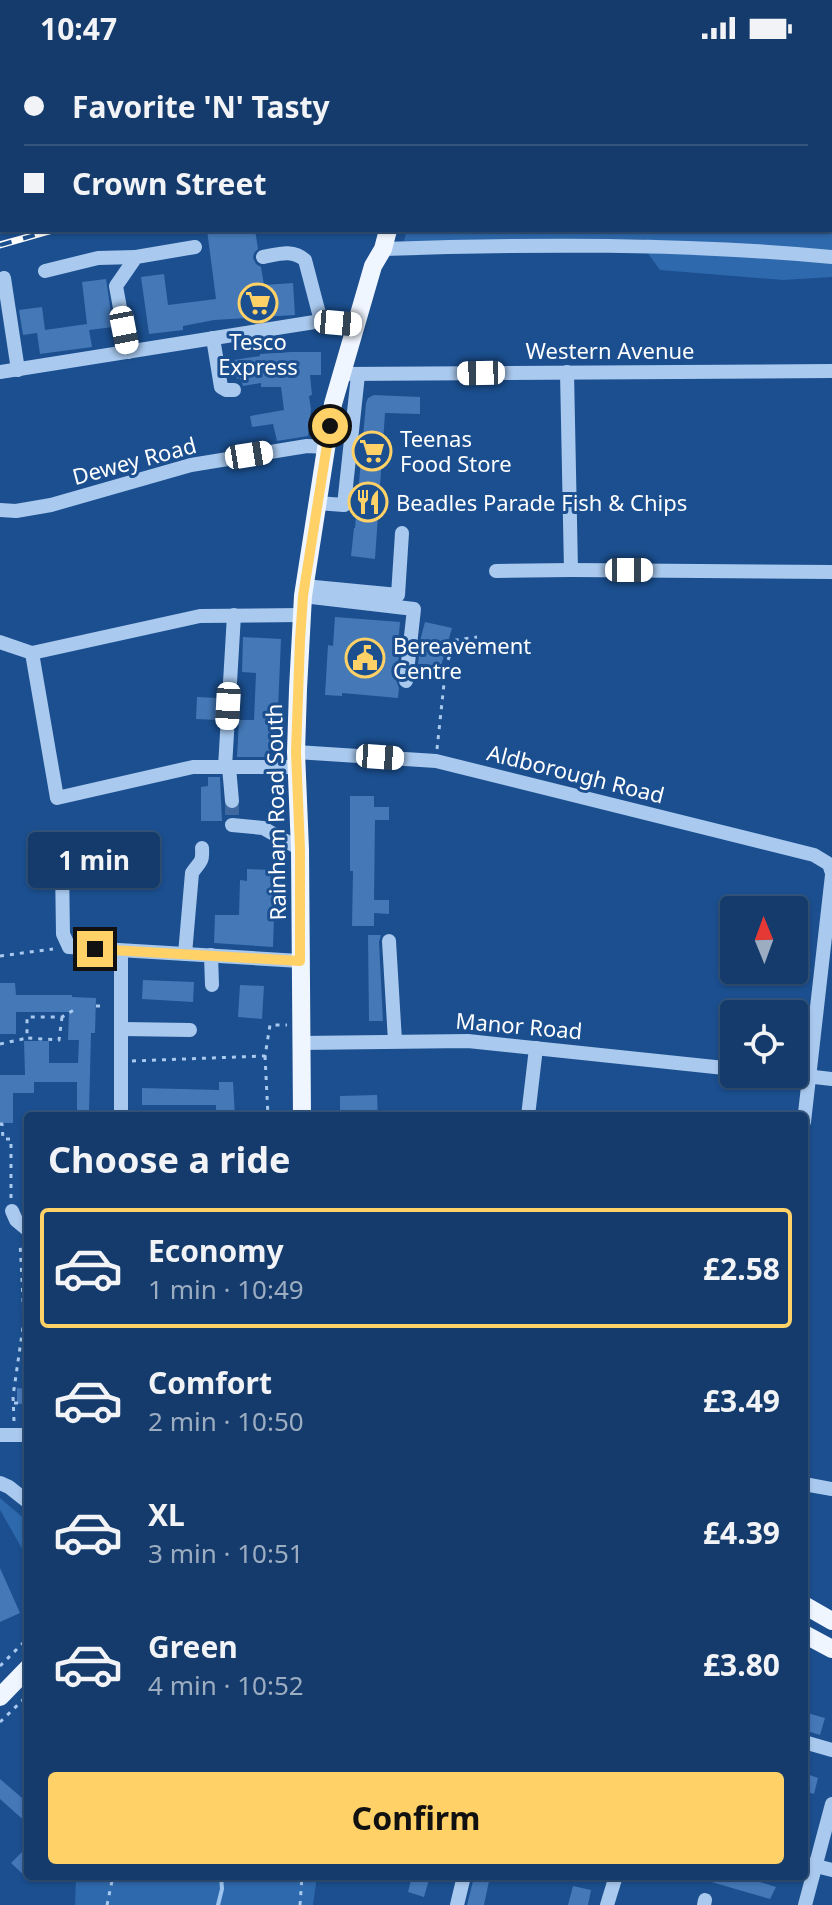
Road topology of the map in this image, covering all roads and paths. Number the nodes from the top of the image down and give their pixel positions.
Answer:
1 (387, 232) edge
2 (195, 247) dead end
3 (383, 249) junction
4 (136, 257) junction
5 (263, 257) dead end
6 (832, 257) edge
7 (45, 271) dead end
8 (4, 278) dead end
9 (321, 321) junction
10 (356, 324) junction
11 (213, 338) junction
12 (128, 352) junction
13 (18, 370) junction
14 (832, 371) edge
15 (0, 372) edge
16 (567, 372) junction
17 (350, 375) junction
18 (234, 390) dead end
19 (327, 447) junction
20 (317, 503) junction
21 (0, 510) edge
22 (402, 533) dead end
23 (571, 570) junction
24 (496, 571) dead end
25 (832, 572) edge
26 (304, 591) junction
27 (234, 615) junction
28 (302, 615) junction
29 (477, 637) dead end
30 (0, 642) edge
31 (32, 653) junction
32 (406, 681) dead end
33 (297, 760) junction
34 (436, 761) junction
35 (227, 767) junction
36 (232, 801) tunnel mouth
37 (232, 825) dead end
38 (202, 848) dead end
39 (300, 849) junction
40 (62, 866) dead end
41 (832, 874) edge
42 (389, 941) dead end
43 (69, 947) junction
44 (121, 951) junction
45 (185, 954) junction
46 (211, 955) junction
47 (0, 956) edge
48 (300, 961) junction
49 (212, 985) dead end
50 (77, 1008) dead end
51 (62, 1017) junction
52 (122, 1029) junction
53 (190, 1030) dead end
54 (300, 1034) junction
55 (27, 1038) junction
56 (395, 1041) junction
57 (0, 1044) edge
58 (536, 1048) junction
59 (265, 1056) junction
60 (121, 1062) junction
61 (720, 1068) edge
62 (809, 1076) junction
63 (832, 1079) edge
64 (121, 1112) edge
65 (268, 1112) edge
66 (302, 1112) edge
67 (528, 1112) edge
68 (805, 1112) edge
69 (0, 1124) edge
70 (12, 1211) joint
71 (24, 1235) edge
72 (14, 1403) junction
73 (24, 1403) edge
74 (14, 1435) edge
75 (0, 1483) edge
76 (808, 1485) edge
77 (832, 1489) edge
78 (24, 1499) edge
79 (808, 1607) edge
80 (832, 1621) edge
81 (808, 1636) edge
82 (24, 1642) edge
83 (832, 1649) edge
84 (0, 1666) edge
85 (24, 1672) edge
86 (0, 1697) edge
87 (22, 1700) edge
88 (0, 1722) edge
89 (808, 1743) edge
90 (832, 1750) edge
91 (832, 1804) edge
92 (810, 1864) edge
93 (832, 1870) edge
94 (112, 1880) edge
95 (302, 1880) edge
96 (463, 1880) edge
97 (615, 1880) edge
98 (107, 1905) edge
99 (300, 1905) edge
100 (457, 1905) edge
101 (607, 1905) edge
102 (805, 1905) edge

1 - 3 main road, Rainham Road South
2 - 4 street
3 - 6 street
3 - 10 main road, Rainham Road South
4 - 7 street
4 - 12 street
5 - 9 street
8 - 13 street
9 - 10 street
9 - 11 street
10 - 17 main road, Rainham Road South
11 - 12 street
11 - 18 street
12 - 13 street
13 - 15 street
14 - 16 street, Western Avenue
16 - 17 street, Western Avenue
16 - 23 street
17 - 19 main road, Rainham Road South
17 - 20 street
19 - 20 main road, Rainham Road South
19 - 21 street, Dewey Road
20 - 26 main road, Rainham Road South
22 - 26 street
23 - 24 street
23 - 25 street
26 - 28 main road, Rainham Road South
26 - 32 street
27 - 28 street
27 - 31 street
27 - 35 street
28 - 33 main road, Rainham Road South
29 - 34 path
30 - 31 street
31 - 35 street, Aldborough Road
33 - 34 street, Aldborough Road
33 - 35 street, Aldborough Road
33 - 39 main road, Rainham Road South
34 - 41 street, Aldborough Road
35 - 36 street
37 - 39 street
38 - 45 street
39 - 48 main road, Rainham Road South
40 - 43 street
41 - 62 street, Aldborough Road
42 - 56 street
43 - 44 street
43 - 47 path
44 - 45 street
44 - 52 street
45 - 46 street
46 - 48 street
46 - 49 street
48 - 54 main road, Rainham Road South
50 - 51 path
51 - 55 path
51 - 55 path
52 - 53 street
52 - 60 street
54 - 56 street, Manor Road
54 - 59 path
54 - 66 main road, Rainham Road South
55 - 57 path
56 - 58 street, Manor Road
58 - 61 street, Manor Road
58 - 67 street
59 - 60 path
59 - 65 path
60 - 64 street
62 - 63 street
62 - 68 street, Aldborough Road
69 - 70 path
70 - 71 street
71 - 72 path
72 - 73 path
72 - 74 path
75 - 78 street
76 - 77 street
79 - 80 main road
81 - 83 main road
82 - 84 path
85 - 86 main road
87 - 88 path
89 - 90 street
91 - 92 street
92 - 93 street
92 - 102 street
94 - 98 path
95 - 99 path
96 - 100 street
97 - 101 street

